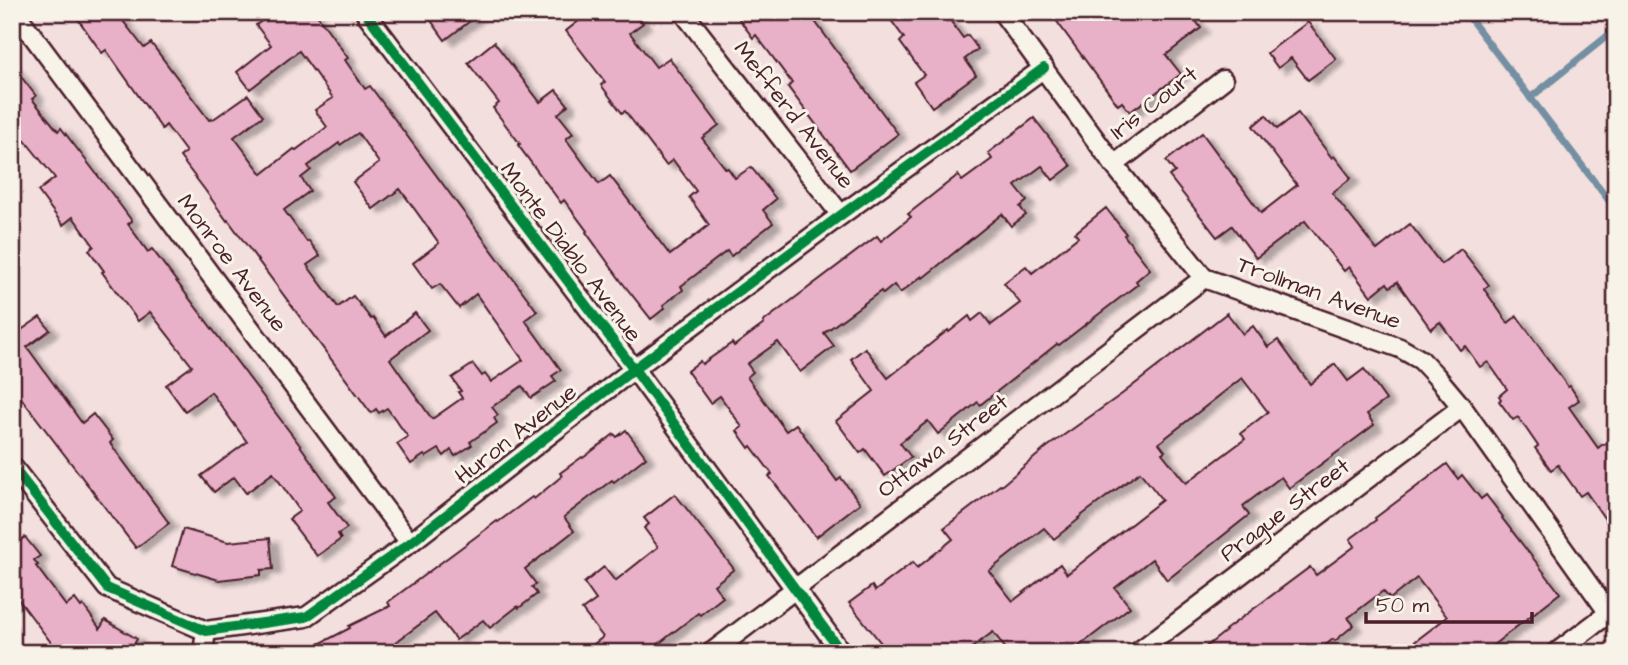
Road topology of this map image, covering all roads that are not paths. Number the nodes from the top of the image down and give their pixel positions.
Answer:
1 (15, 12) edge
2 (365, 12) edge
3 (683, 12) edge
4 (1002, 12) edge
5 (1044, 68) junction
6 (1223, 80) dead end
7 (1114, 164) junction
8 (841, 215) junction
9 (1204, 278) junction
10 (634, 369) junction
11 (1462, 407) junction
12 (12, 466) edge
13 (410, 543) junction
14 (795, 590) junction
15 (1612, 618) edge
16 (206, 631) junction
17 (203, 653) edge
18 (711, 653) edge
19 (842, 653) edge
20 (1137, 653) edge
21 (1556, 653) edge

1 - 13 street, Monroe Avenue
2 - 10 street, Monte Diablo Avenue
3 - 8 street, Mefferd Avenue
4 - 5 street, Trollman Avenue
5 - 7 street, Trollman Avenue
5 - 8 street, Huron Avenue
6 - 7 street, Iris Court
7 - 9 street, Trollman Avenue
8 - 10 street, Huron Avenue
9 - 11 street, Trollman Avenue
9 - 14 street, Ottawa Street
10 - 13 street, Huron Avenue
10 - 14 street, Monte Diablo Avenue
11 - 15 street, Trollman Avenue
11 - 20 street, Prague Street
12 - 16 street
13 - 16 street, Huron Avenue
14 - 18 street, Ottawa Street
14 - 19 street, Monte Diablo Avenue
15 - 21 street
16 - 17 street

